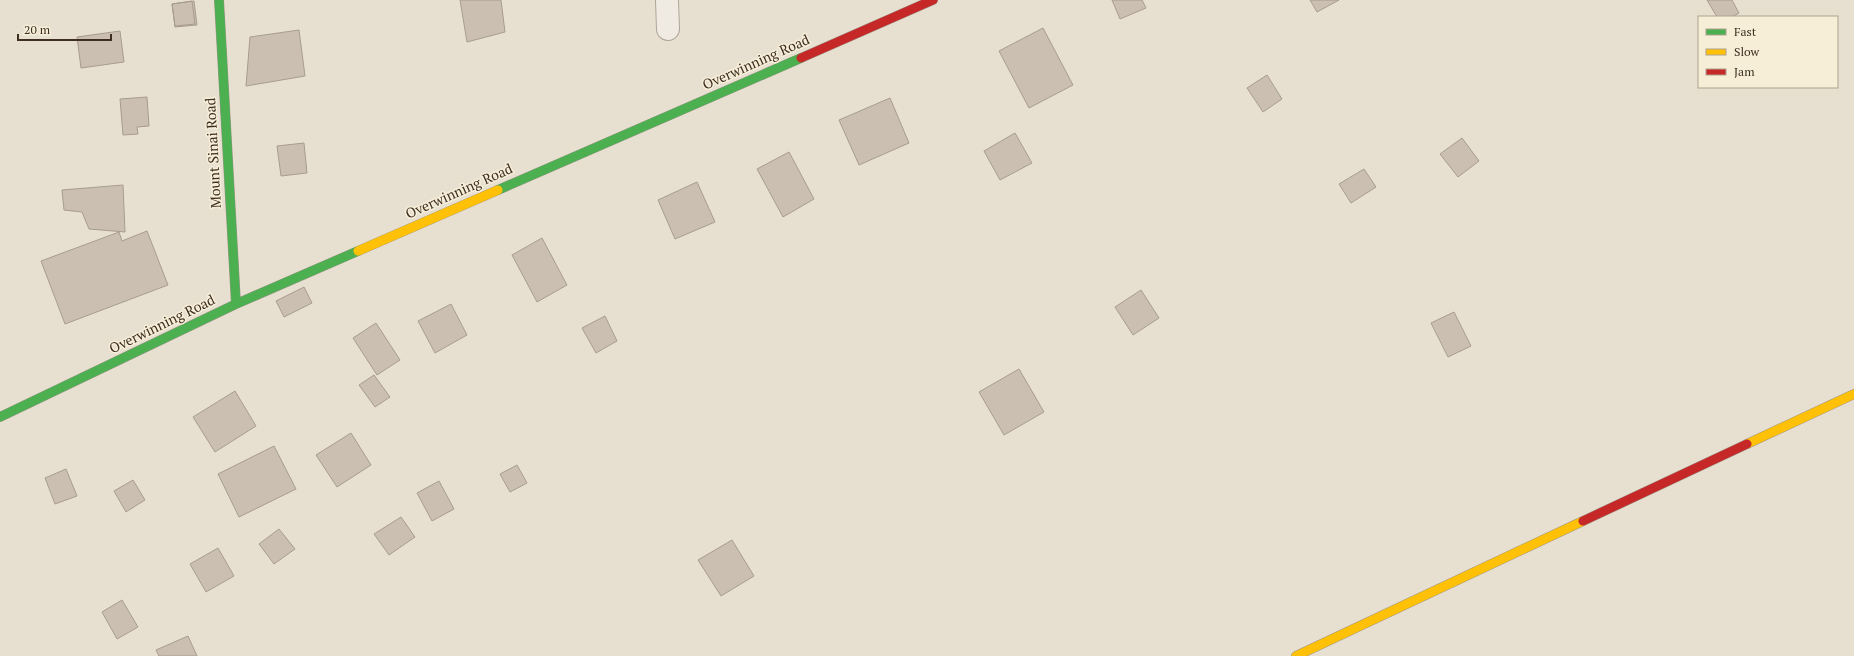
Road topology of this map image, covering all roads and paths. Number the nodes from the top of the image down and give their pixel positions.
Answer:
1 (219, 0) edge
2 (667, 0) edge
3 (933, 0) edge
4 (668, 29) dead end
5 (236, 304) junction
6 (1854, 394) edge
7 (0, 417) edge
8 (1296, 656) edge

1 - 5 street, Mount Sinai Road
2 - 4 street
3 - 5 street, Overwinning Road
5 - 7 street, Overwinning Road
6 - 8 street

